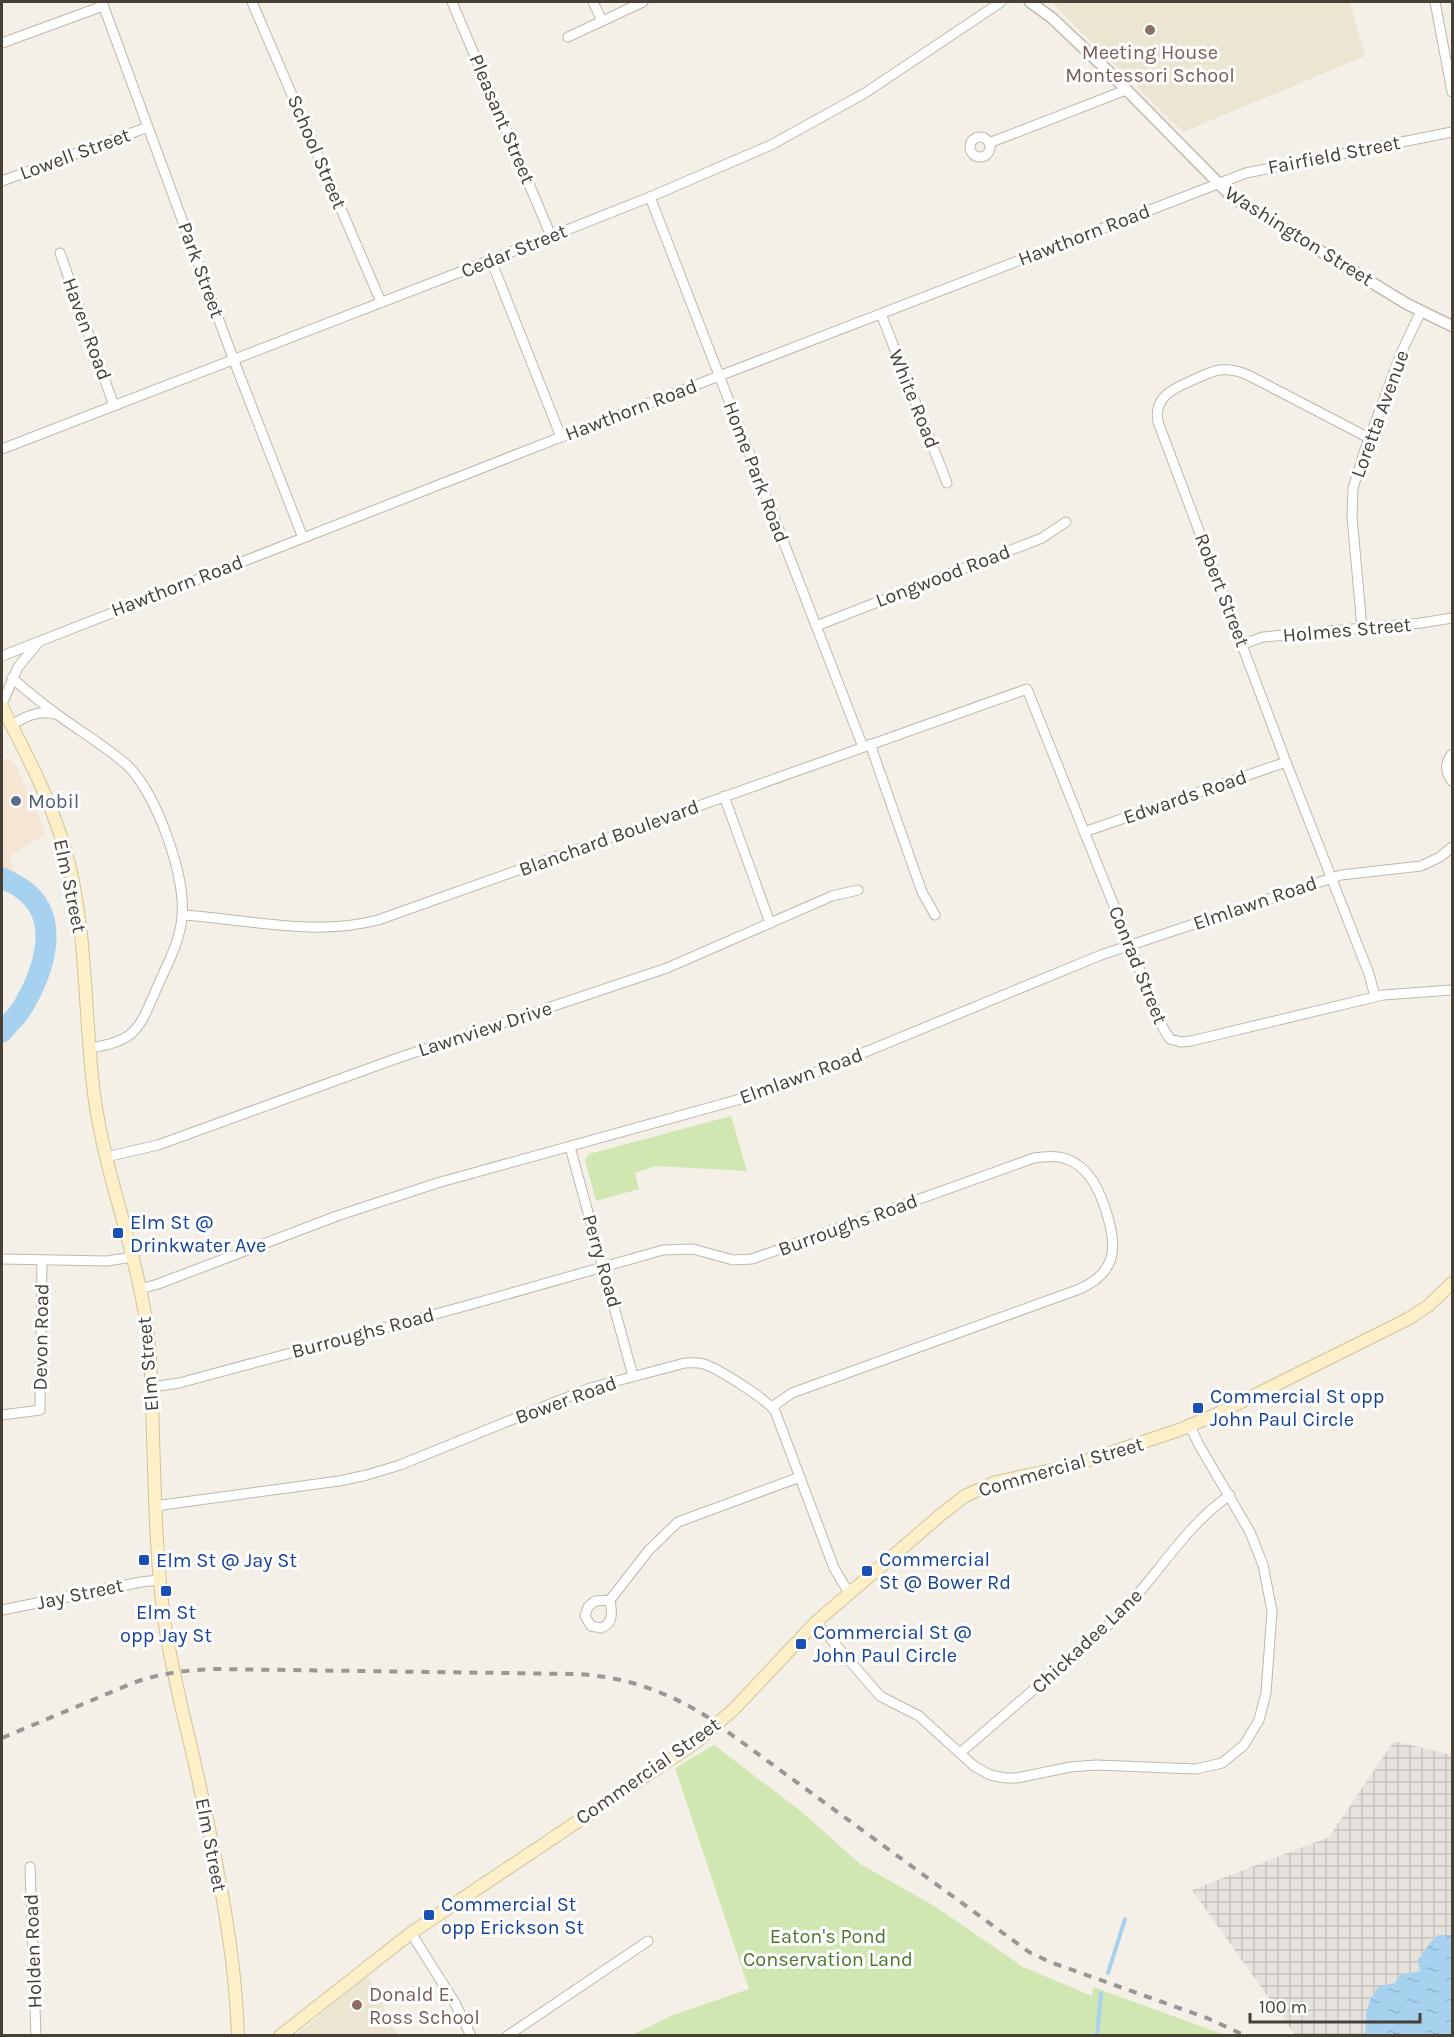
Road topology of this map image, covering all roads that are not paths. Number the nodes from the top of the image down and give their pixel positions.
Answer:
1 (252, 2) edge
2 (452, 2) edge
3 (594, 2) edge
4 (644, 2) edge
5 (1001, 2) edge
6 (1030, 2) edge
7 (1435, 2) edge
8 (102, 4) edge
9 (602, 21) junction
10 (568, 37) dead end
11 (2, 43) edge
12 (1126, 90) junction
13 (1452, 92) edge
14 (148, 127) junction
15 (1452, 132) edge
16 (989, 143) dead end
17 (2, 181) edge
18 (1217, 184) junction
19 (650, 197) junction
20 (551, 236) junction
21 (60, 253) dead end
22 (491, 260) junction
23 (381, 302) junction
24 (1421, 311) junction
25 (881, 314) junction
26 (1452, 326) edge
27 (234, 360) junction
28 (719, 376) junction
29 (114, 406) junction
30 (561, 437) junction
31 (1369, 438) junction
32 (2, 449) edge
33 (947, 483) dead end
34 (1066, 522) dead end
35 (303, 538) junction
36 (1452, 618) edge
37 (816, 626) junction
38 (1362, 628) junction
39 (44, 638) junction
40 (1243, 645) junction
41 (2, 656) edge
42 (12, 678) junction
43 (1027, 689) joint
44 (2, 705) edge
45 (57, 715) junction
46 (11, 725) junction
47 (867, 746) junction
48 (1452, 754) edge
49 (1286, 762) junction
50 (1452, 781) edge
51 (724, 796) junction
52 (1084, 832) junction
53 (1452, 847) edge
54 (1332, 877) junction
55 (858, 890) dead end
56 (182, 915) junction
57 (935, 915) dead end
58 (770, 923) junction
59 (1130, 945) junction
60 (1452, 990) edge
61 (1375, 996) junction
62 (90, 1048) junction
63 (570, 1147) junction
64 (106, 1157) junction
65 (132, 1257) junction
66 (2, 1259) edge
67 (42, 1260) junction
68 (603, 1266) junction
69 (1452, 1283) edge
70 (140, 1289) junction
71 (633, 1376) junction
72 (152, 1387) junction
73 (772, 1407) junction
74 (2, 1415) edge
75 (1190, 1426) junction
76 (800, 1478) junction
77 (1230, 1495) junction
78 (155, 1506) junction
79 (159, 1580) junction
80 (849, 1593) junction
81 (610, 1600) dead end
82 (2, 1610) edge
83 (816, 1622) junction
84 (960, 1753) junction
85 (30, 1867) dead end
86 (411, 1933) junction
87 (648, 1941) dead end
88 (36, 2036) edge
89 (238, 2036) edge
90 (280, 2036) edge
91 (471, 2036) edge
92 (507, 2036) edge

1 - 23 street, School Street
2 - 20 street, Pleasant Street
3 - 9 street
4 - 9 street
5 - 19 street, Cedar Street
6 - 12 street, Washington Street
7 - 13 street
8 - 11 street
8 - 14 street, Park Street
9 - 10 street
12 - 16 street
12 - 18 street, Washington Street
14 - 17 street, Lowell Street
14 - 27 street, Park Street
15 - 18 street, Fairfield Street
18 - 24 street, Washington Street
18 - 25 street, Hawthorn Road
19 - 20 street, Cedar Street
19 - 28 street, Home Park Road
20 - 22 street, Cedar Street
21 - 29 street, Haven Road
22 - 23 street, Cedar Street
22 - 30 street
23 - 27 street, Cedar Street
24 - 26 street, Washington Street
24 - 31 street, Loretta Avenue
25 - 28 street, Hawthorn Road
25 - 33 street, White Road
27 - 29 street, Cedar Street
27 - 35 street, Park Street
28 - 30 street, Hawthorn Road
28 - 37 street, Home Park Road
29 - 32 street, Cedar Street
30 - 35 street, Hawthorn Road
31 - 38 street, Loretta Avenue
31 - 40 street, Robert Street
34 - 37 street, Longwood Road
35 - 39 street, Hawthorn Road
36 - 38 street, Holmes Street
37 - 47 street, Home Park Road
38 - 40 street, Holmes Street
39 - 41 street, Hawthorn Road
39 - 42 street, Hawthorn Road
40 - 49 street, Robert Street
42 - 44 street, Hawthorn Road
42 - 45 street
43 - 47 street, Blanchard Boulevard
43 - 52 street, Conrad Street
44 - 46 main road, Elm Street
45 - 46 street
45 - 56 street
46 - 62 main road, Elm Street
47 - 51 street, Blanchard Boulevard
47 - 57 street, Home Park Road
48 - 50 street
49 - 52 street, Edwards Road
49 - 54 street, Robert Street
51 - 56 street, Blanchard Boulevard
51 - 58 street
52 - 59 street, Conrad Street
53 - 54 street, Elmlawn Road
54 - 59 street, Elmlawn Road
54 - 61 street, Robert Street
55 - 58 street, Lawnview Drive
56 - 62 street
58 - 64 street, Lawnview Drive
59 - 61 street, Conrad Street
59 - 63 street, Elmlawn Road
60 - 61 street, Conrad Street
62 - 64 main road, Elm Street
63 - 68 street, Perry Road
63 - 70 street, Elmlawn Road
64 - 65 main road, Elm Street
65 - 67 street
65 - 70 main road, Elm Street
66 - 67 street
67 - 74 street, Devon Road
68 - 71 street, Perry Road
68 - 72 street, Burroughs Road
68 - 73 street, Burroughs Road
69 - 75 main road, Commercial Street
70 - 72 main road, Elm Street
71 - 73 street, Bower Road
71 - 78 street, Bower Road
72 - 78 main road, Elm Street
73 - 76 street
75 - 77 street
75 - 80 main road, Commercial Street
76 - 80 street
76 - 81 street
77 - 84 street, Chickadee Lane
77 - 84 street
78 - 79 main road, Elm Street
79 - 82 street, Jay Street
79 - 89 main road, Elm Street
80 - 83 main road, Commercial Street
83 - 84 street
83 - 86 main road, Commercial Street
85 - 88 street, Holden Road
86 - 90 main road, Commercial Street
86 - 91 street
87 - 92 street

